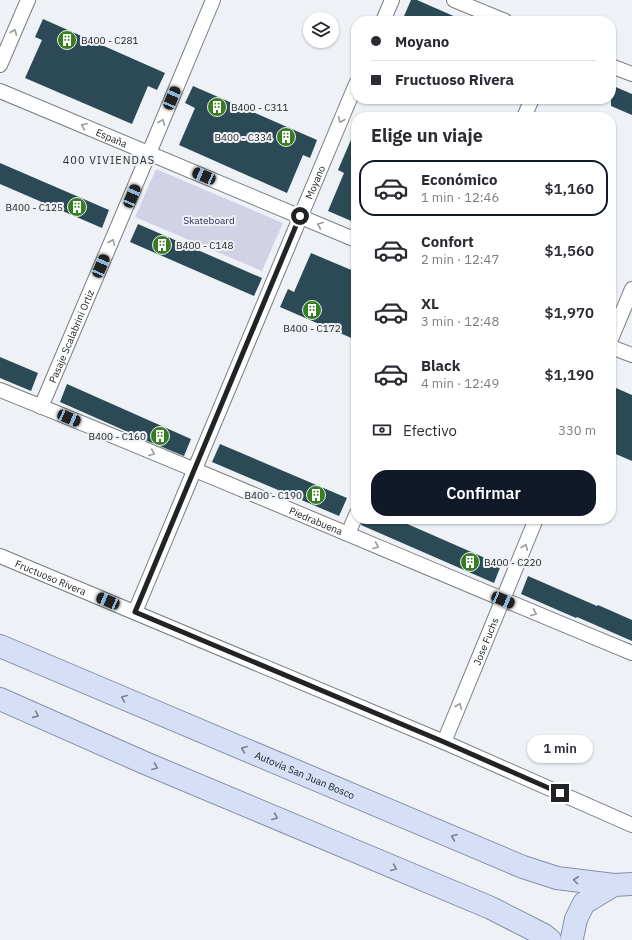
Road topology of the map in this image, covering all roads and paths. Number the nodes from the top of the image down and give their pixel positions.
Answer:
1 (28, 0) edge
2 (213, 0) edge
3 (392, 0) edge
4 (454, 0) edge
5 (385, 16) edge
6 (493, 16) edge
7 (0, 65) edge
8 (616, 68) edge
9 (632, 74) edge
10 (0, 91) edge
11 (351, 96) edge
12 (150, 153) junction
13 (300, 216) junction
14 (351, 238) edge
15 (632, 289) edge
16 (616, 327) edge
17 (616, 348) edge
18 (632, 355) edge
19 (0, 390) edge
20 (41, 407) junction
21 (194, 470) junction
22 (352, 524) edge
23 (534, 524) edge
24 (348, 534) junction
25 (0, 556) edge
26 (503, 600) junction
27 (135, 612) junction
28 (0, 646) edge
29 (632, 653) edge
30 (0, 699) edge
31 (444, 742) junction
32 (632, 825) edge
33 (623, 884) edge
34 (550, 940) edge
35 (572, 940) edge

7 -> 1 street
12 -> 2 street, Pasaje Scalabrini Ortiz
3 - 5 street
4 - 6 street
8 - 9 street
12 -> 10 street, España
11 -> 13 street, Moyano
12 - 13 street, España
20 -> 12 street, Pasaje Scalabrini Ortiz
14 -> 13 street, España
13 - 21 street, Moyano
15 - 16 street
17 - 18 street
19 - 20 street, Piedrabuena
20 -> 21 street, Piedrabuena
21 - 24 street, Piedrabuena
21 - 27 street, Moyano
22 - 24 street
26 -> 23 street, Jose Fuchs
24 -> 26 street, Piedrabuena
25 - 27 street, Fructuoso Rivera
26 -> 29 street, Piedrabuena
31 -> 26 street, Jose Fuchs
27 - 31 street, Fructuoso Rivera
33 -> 28 main road, Autovía San Juan Bosco
30 -> 34 main road
31 - 32 street, Fructuoso Rivera
33 - 35 main road

